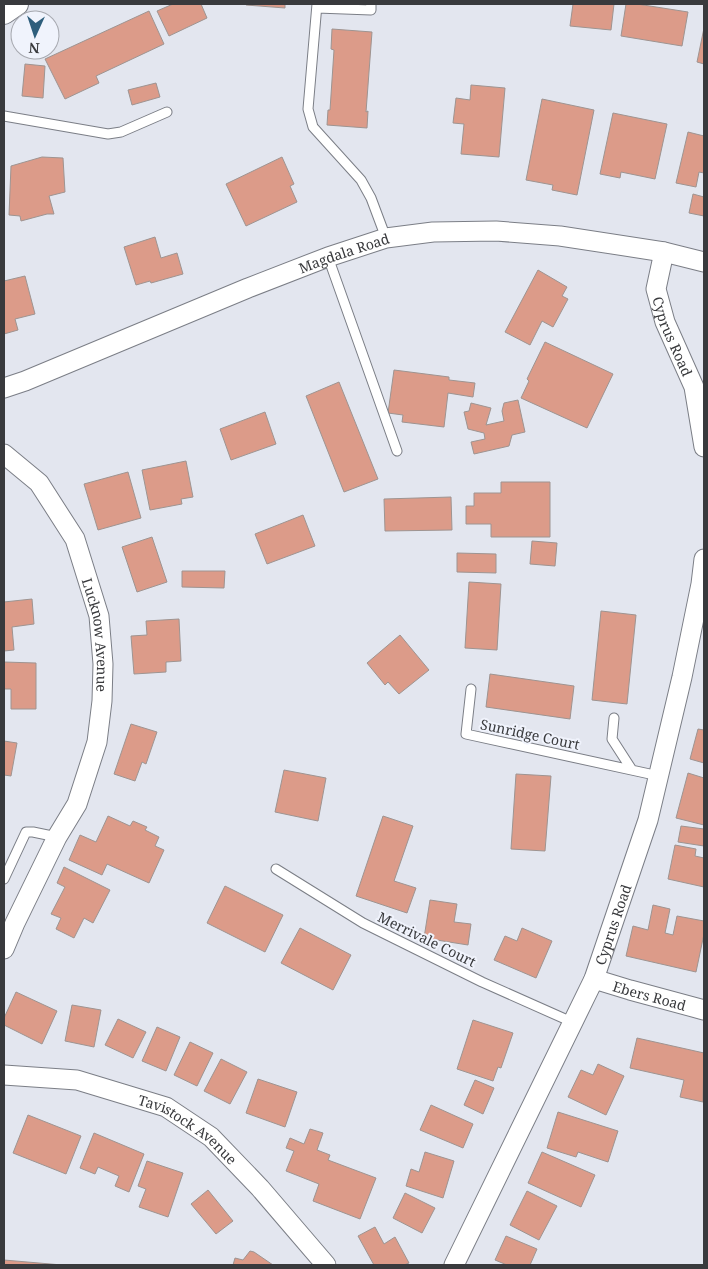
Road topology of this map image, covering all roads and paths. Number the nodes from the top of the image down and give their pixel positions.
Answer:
1 (17, 4) edge
2 (371, 4) edge
3 (317, 6) edge
4 (4, 13) edge
5 (167, 112) dead end
6 (4, 116) edge
7 (386, 238) junction
8 (664, 252) junction
9 (328, 257) junction
10 (704, 262) edge
11 (4, 388) edge
12 (704, 447) edge
13 (396, 451) dead end
14 (4, 454) edge
15 (704, 559) edge
16 (471, 689) dead end
17 (614, 718) dead end
18 (632, 770) junction
19 (659, 776) junction
20 (57, 837) junction
21 (276, 869) dead end
22 (4, 879) edge
23 (4, 949) edge
24 (594, 979) junction
25 (704, 1010) edge
26 (572, 1022) junction
27 (4, 1074) edge
28 (326, 1265) edge
29 (454, 1265) edge

1 - 4 street
2 - 3 lane
3 - 7 lane
5 - 6 lane
7 - 8 street, Magdala Road
7 - 9 street, Magdala Road
8 - 10 street, Magdala Road
8 - 12 street, Cyprus Road
9 - 11 street, Magdala Road
9 - 13 lane
14 - 20 street, Lucknow Avenue
15 - 19 street, Cyprus Road
16 - 18 lane, Sunridge Court
17 - 18 lane
18 - 19 lane, Sunridge Court
19 - 24 street, Cyprus Road
20 - 22 lane
20 - 23 street, Lucknow Avenue
21 - 26 lane, Merrivale Court
24 - 25 street, Ebers Road
24 - 26 street, Cyprus Road
26 - 29 street, Cyprus Road
27 - 28 street, Tavistock Avenue

